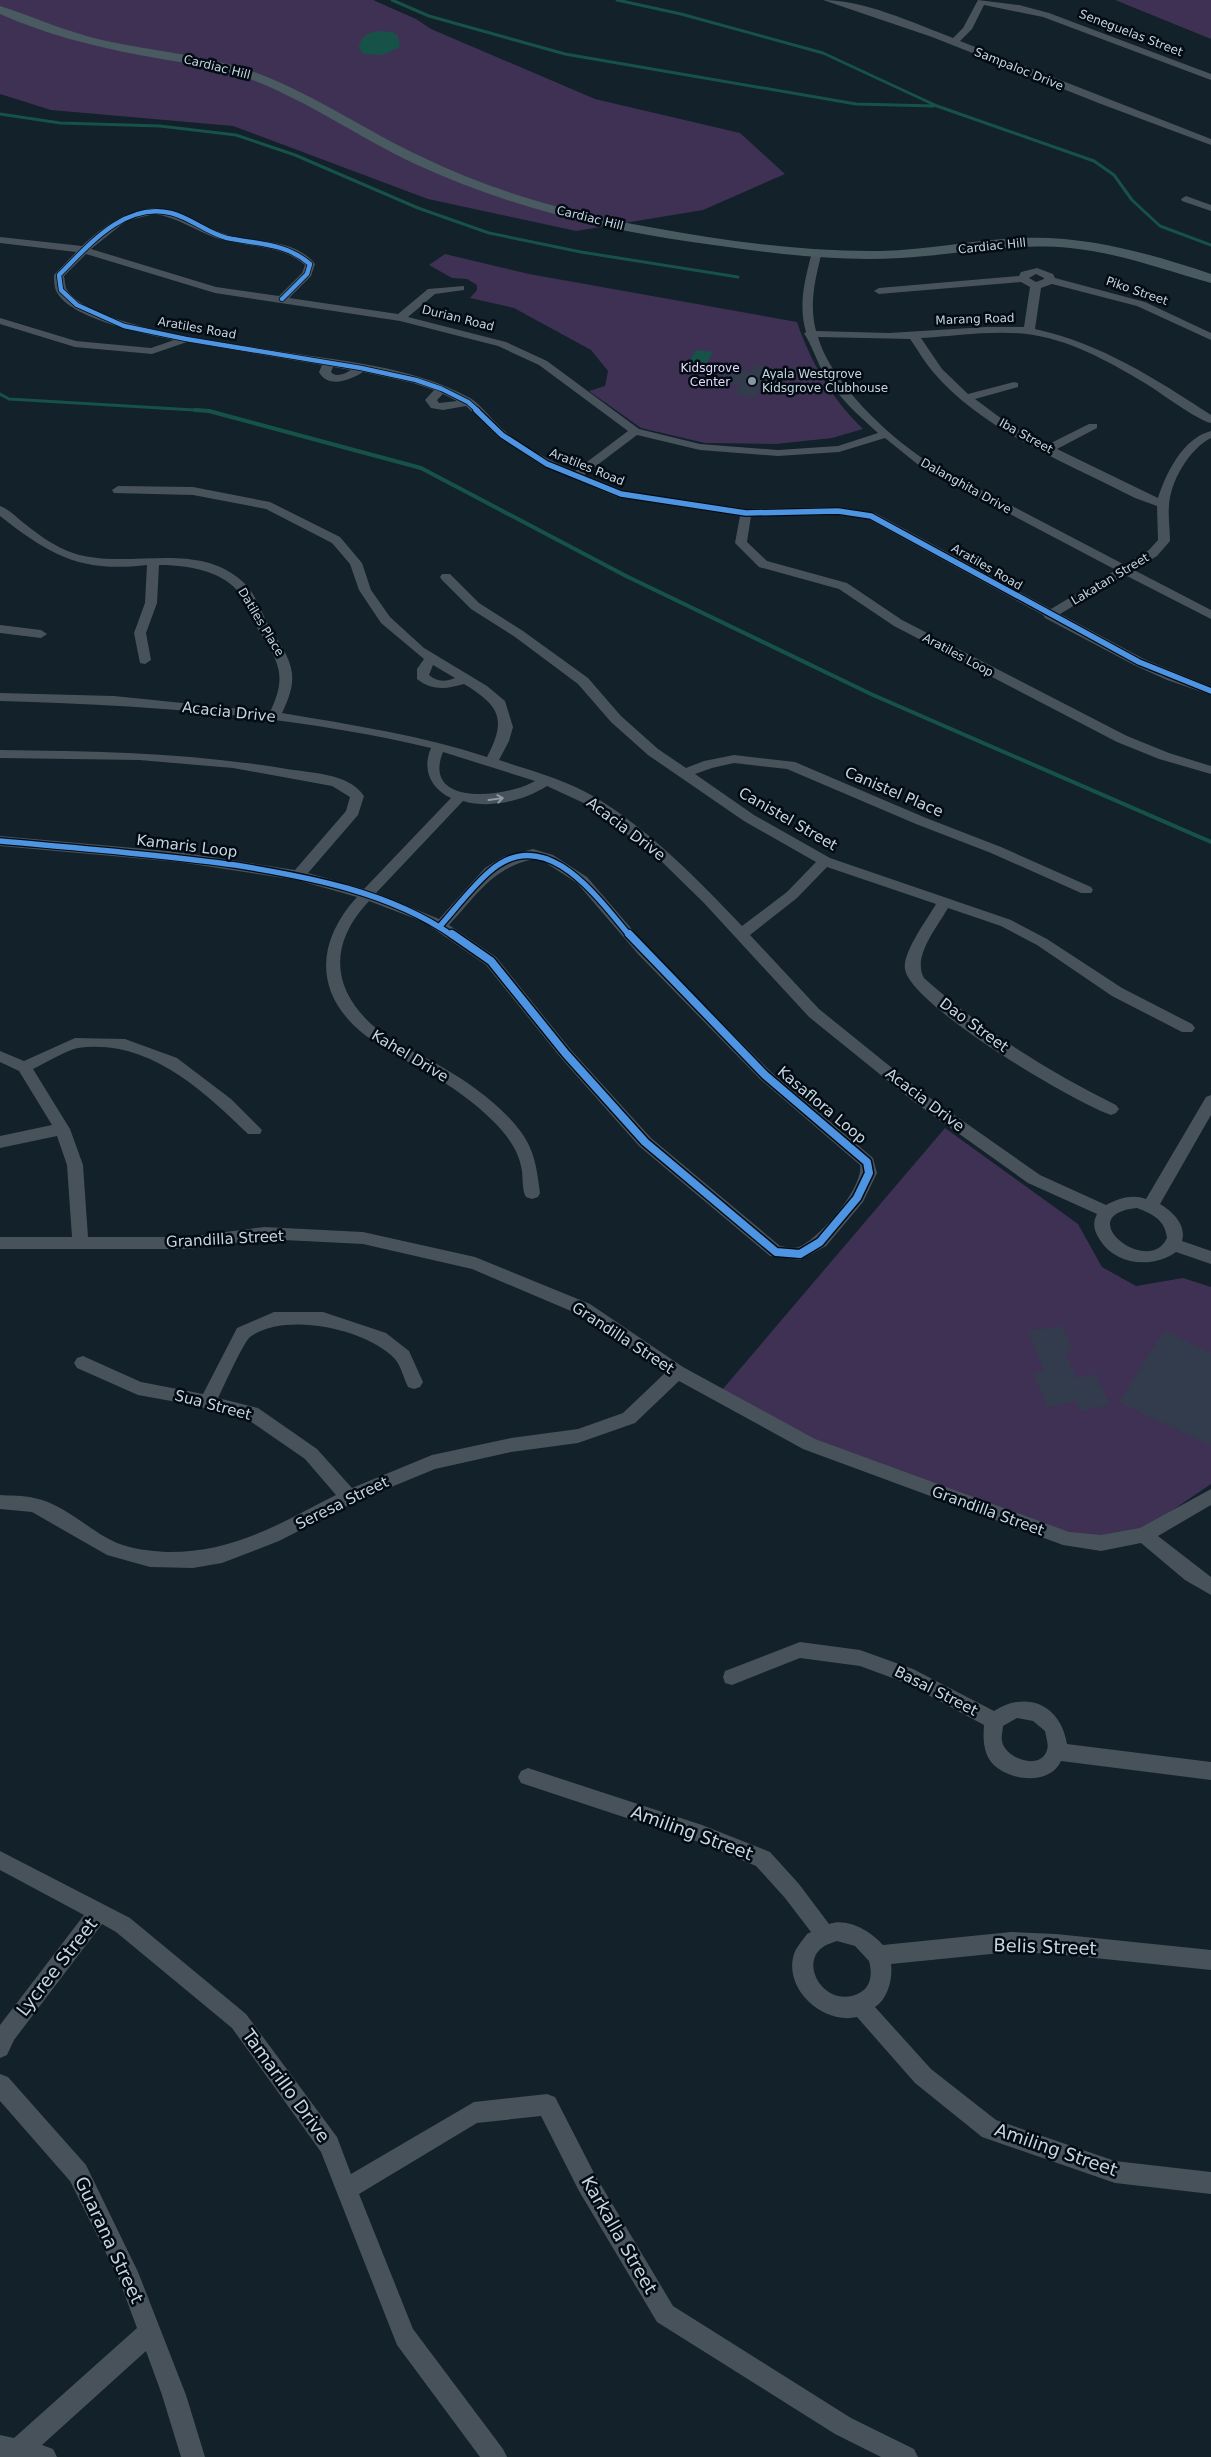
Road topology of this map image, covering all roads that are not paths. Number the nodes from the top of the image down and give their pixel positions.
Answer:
1 (827, 0) edge
2 (982, 1) edge
3 (857, 3) edge
4 (0, 10) edge
5 (954, 42) junction
6 (1211, 77) edge
7 (1211, 142) edge
8 (1186, 200) dead end
9 (1211, 208) edge
10 (0, 240) edge
11 (84, 250) junction
12 (817, 252) junction
13 (1024, 279) junction
14 (1211, 279) edge
15 (1050, 280) junction
16 (1036, 284) junction
17 (460, 288) dead end
18 (879, 291) dead end
19 (282, 299) junction
20 (400, 318) junction
21 (0, 321) edge
22 (1028, 332) junction
23 (809, 334) junction
24 (914, 336) junction
25 (1210, 336) edge
26 (186, 339) junction
27 (1014, 385) dead end
28 (442, 389) junction
29 (966, 398) junction
30 (468, 402) junction
31 (1211, 420) edge
32 (1093, 426) dead end
33 (635, 432) junction
34 (886, 434) junction
35 (1211, 434) edge
36 (1048, 449) junction
37 (577, 475) junction
38 (118, 490) dead end
39 (1163, 504) junction
40 (0, 510) edge
41 (746, 513) junction
42 (153, 561) junction
43 (1125, 571) junction
44 (446, 577) dead end
45 (1049, 615) junction
46 (1211, 615) edge
47 (0, 629) edge
48 (41, 634) dead end
49 (431, 658) junction
50 (145, 660) dead end
51 (466, 680) junction
52 (1211, 691) edge
53 (0, 697) edge
54 (274, 716) junction
55 (439, 746) junction
56 (0, 754) edge
57 (491, 762) junction
58 (1211, 770) edge
59 (683, 774) junction
60 (546, 780) junction
61 (460, 797) junction
62 (0, 841) edge
63 (825, 861) junction
64 (298, 875) junction
65 (1086, 890) dead end
66 (367, 895) junction
67 (944, 902) junction
68 (440, 926) junction
69 (740, 934) junction
70 (1187, 1028) dead end
71 (0, 1056) edge
72 (24, 1067) junction
73 (1211, 1101) edge
74 (1111, 1109) dead end
75 (62, 1128) junction
76 (254, 1130) dead end
77 (0, 1142) edge
78 (532, 1193) dead end
79 (1151, 1205) junction
80 (1107, 1212) junction
81 (80, 1242) junction
82 (0, 1243) edge
83 (1173, 1244) junction
84 (1211, 1258) edge
85 (83, 1363) dead end
86 (677, 1372) junction
87 (414, 1382) dead end
88 (208, 1402) junction
89 (1211, 1496) edge
90 (349, 1497) junction
91 (0, 1502) edge
92 (1144, 1535) junction
93 (1211, 1587) edge
94 (732, 1677) dead end
95 (994, 1722) junction
96 (1058, 1752) junction
97 (1211, 1771) edge
98 (528, 1777) dead end
99 (0, 1860) edge
100 (99, 1912) junction
101 (824, 1934) junction
102 (878, 1955) junction
103 (1211, 1960) edge
104 (860, 2005) junction
105 (0, 2048) edge
106 (0, 2085) edge
107 (1211, 2183) edge
108 (346, 2189) junction
109 (150, 2332) junction
110 (8, 2449) edge
111 (45, 2457) edge
112 (193, 2457) edge
113 (495, 2457) edge
114 (906, 2457) edge

1 - 3 street, Sampaloc Drive
2 - 5 street
2 - 6 street, Seneguelas Street
3 - 5 street, Sampaloc Drive
4 - 12 main road, Cardiac Hill
5 - 7 street, Sampaloc Drive
8 - 9 street
10 - 11 street, Durian Road
11 - 19 street, Durian Road
11 - 19 street
11 - 26 street, Aratiles Road
12 - 14 main road, Cardiac Hill
12 - 23 street, Dalanghita Drive
13 - 15 street
13 - 16 street
13 - 18 street
15 - 16 street
15 - 25 street, Piko Street
16 - 22 street
17 - 20 street
19 - 20 street, Durian Road
20 - 33 street, Durian Road
21 - 26 street
22 - 24 street, Marang Road
22 - 31 street, Marang Road
23 - 24 street, Marang Road
23 - 34 street, Dalanghita Drive
24 - 29 street, Iba Street
26 - 28 street, Aratiles Road
27 - 29 street
28 - 30 street, Aratiles Road
28 - 30 street
29 - 36 street, Iba Street
30 - 37 street, Aratiles Road
32 - 36 street
33 - 34 street, Durian Road
33 - 37 street
34 - 43 street, Dalanghita Drive
35 - 39 street, Lakatan Street
36 - 39 street, Iba Street
37 - 41 street, Aratiles Road
38 - 49 street
39 - 43 street, Lakatan Street
40 - 42 street, Datiles Place
41 - 45 street, Aratiles Road
41 - 58 street, Aratiles Loop
42 - 50 street
42 - 54 street, Datiles Place
43 - 45 street, Lakatan Street
43 - 46 street, Dalanghita Drive
44 - 59 street, Canistel Street
45 - 52 street, Aratiles Road
47 - 48 street
49 - 51 street
49 - 51 street
51 - 57 street
53 - 54 street, Acacia Drive
54 - 55 street, Acacia Drive
55 - 57 street, Acacia Drive
55 - 61 street
56 - 64 street
57 - 60 street, Acacia Drive
59 - 63 street, Canistel Street
59 - 65 street, Canistel Place
61 -> 60 street
60 - 69 street, Acacia Drive
61 - 66 street, Kahel Drive
62 - 64 street, Kamaris Loop
63 - 67 street, Canistel Street
63 - 69 street
64 - 66 street, Kamaris Loop
66 - 68 street, Kasaflora Loop
66 - 78 street, Kahel Drive
67 - 70 street, Canistel Street
67 - 74 street, Dao Street
68 - 68 street, Kasaflora Loop
69 - 80 street, Acacia Drive
71 - 72 street
72 - 75 street
72 - 76 street
73 - 79 street
75 - 77 street
75 - 81 street
79 - 80 street
79 - 83 street
80 - 83 street
81 - 82 street, Grandilla Street
81 - 86 street, Grandilla Street
83 - 84 street
85 - 88 street, Sua Street
86 - 90 street, Seresa Street
86 - 92 street, Grandilla Street
87 - 88 street
88 - 90 street, Sua Street
89 - 92 street, Grandilla Street
90 - 91 street, Seresa Street
92 - 93 street
94 - 95 street, Basal Street
95 - 96 street, Basal Street
95 - 96 street, Basal Street
96 - 97 street
98 - 101 street, Amiling Street
99 - 100 street, Tamarillo Drive
100 - 105 street, Lycree Street
100 - 108 street, Tamarillo Drive
101 - 102 street
101 - 104 street
102 - 103 street, Belis Street
102 - 104 street
104 - 107 street, Amiling Street
106 - 109 street, Guarana Street
108 - 113 street, Tamarillo Drive
108 - 114 street, Karkalla Street
109 - 110 street
109 - 112 street, Guarana Street
110 - 111 street

